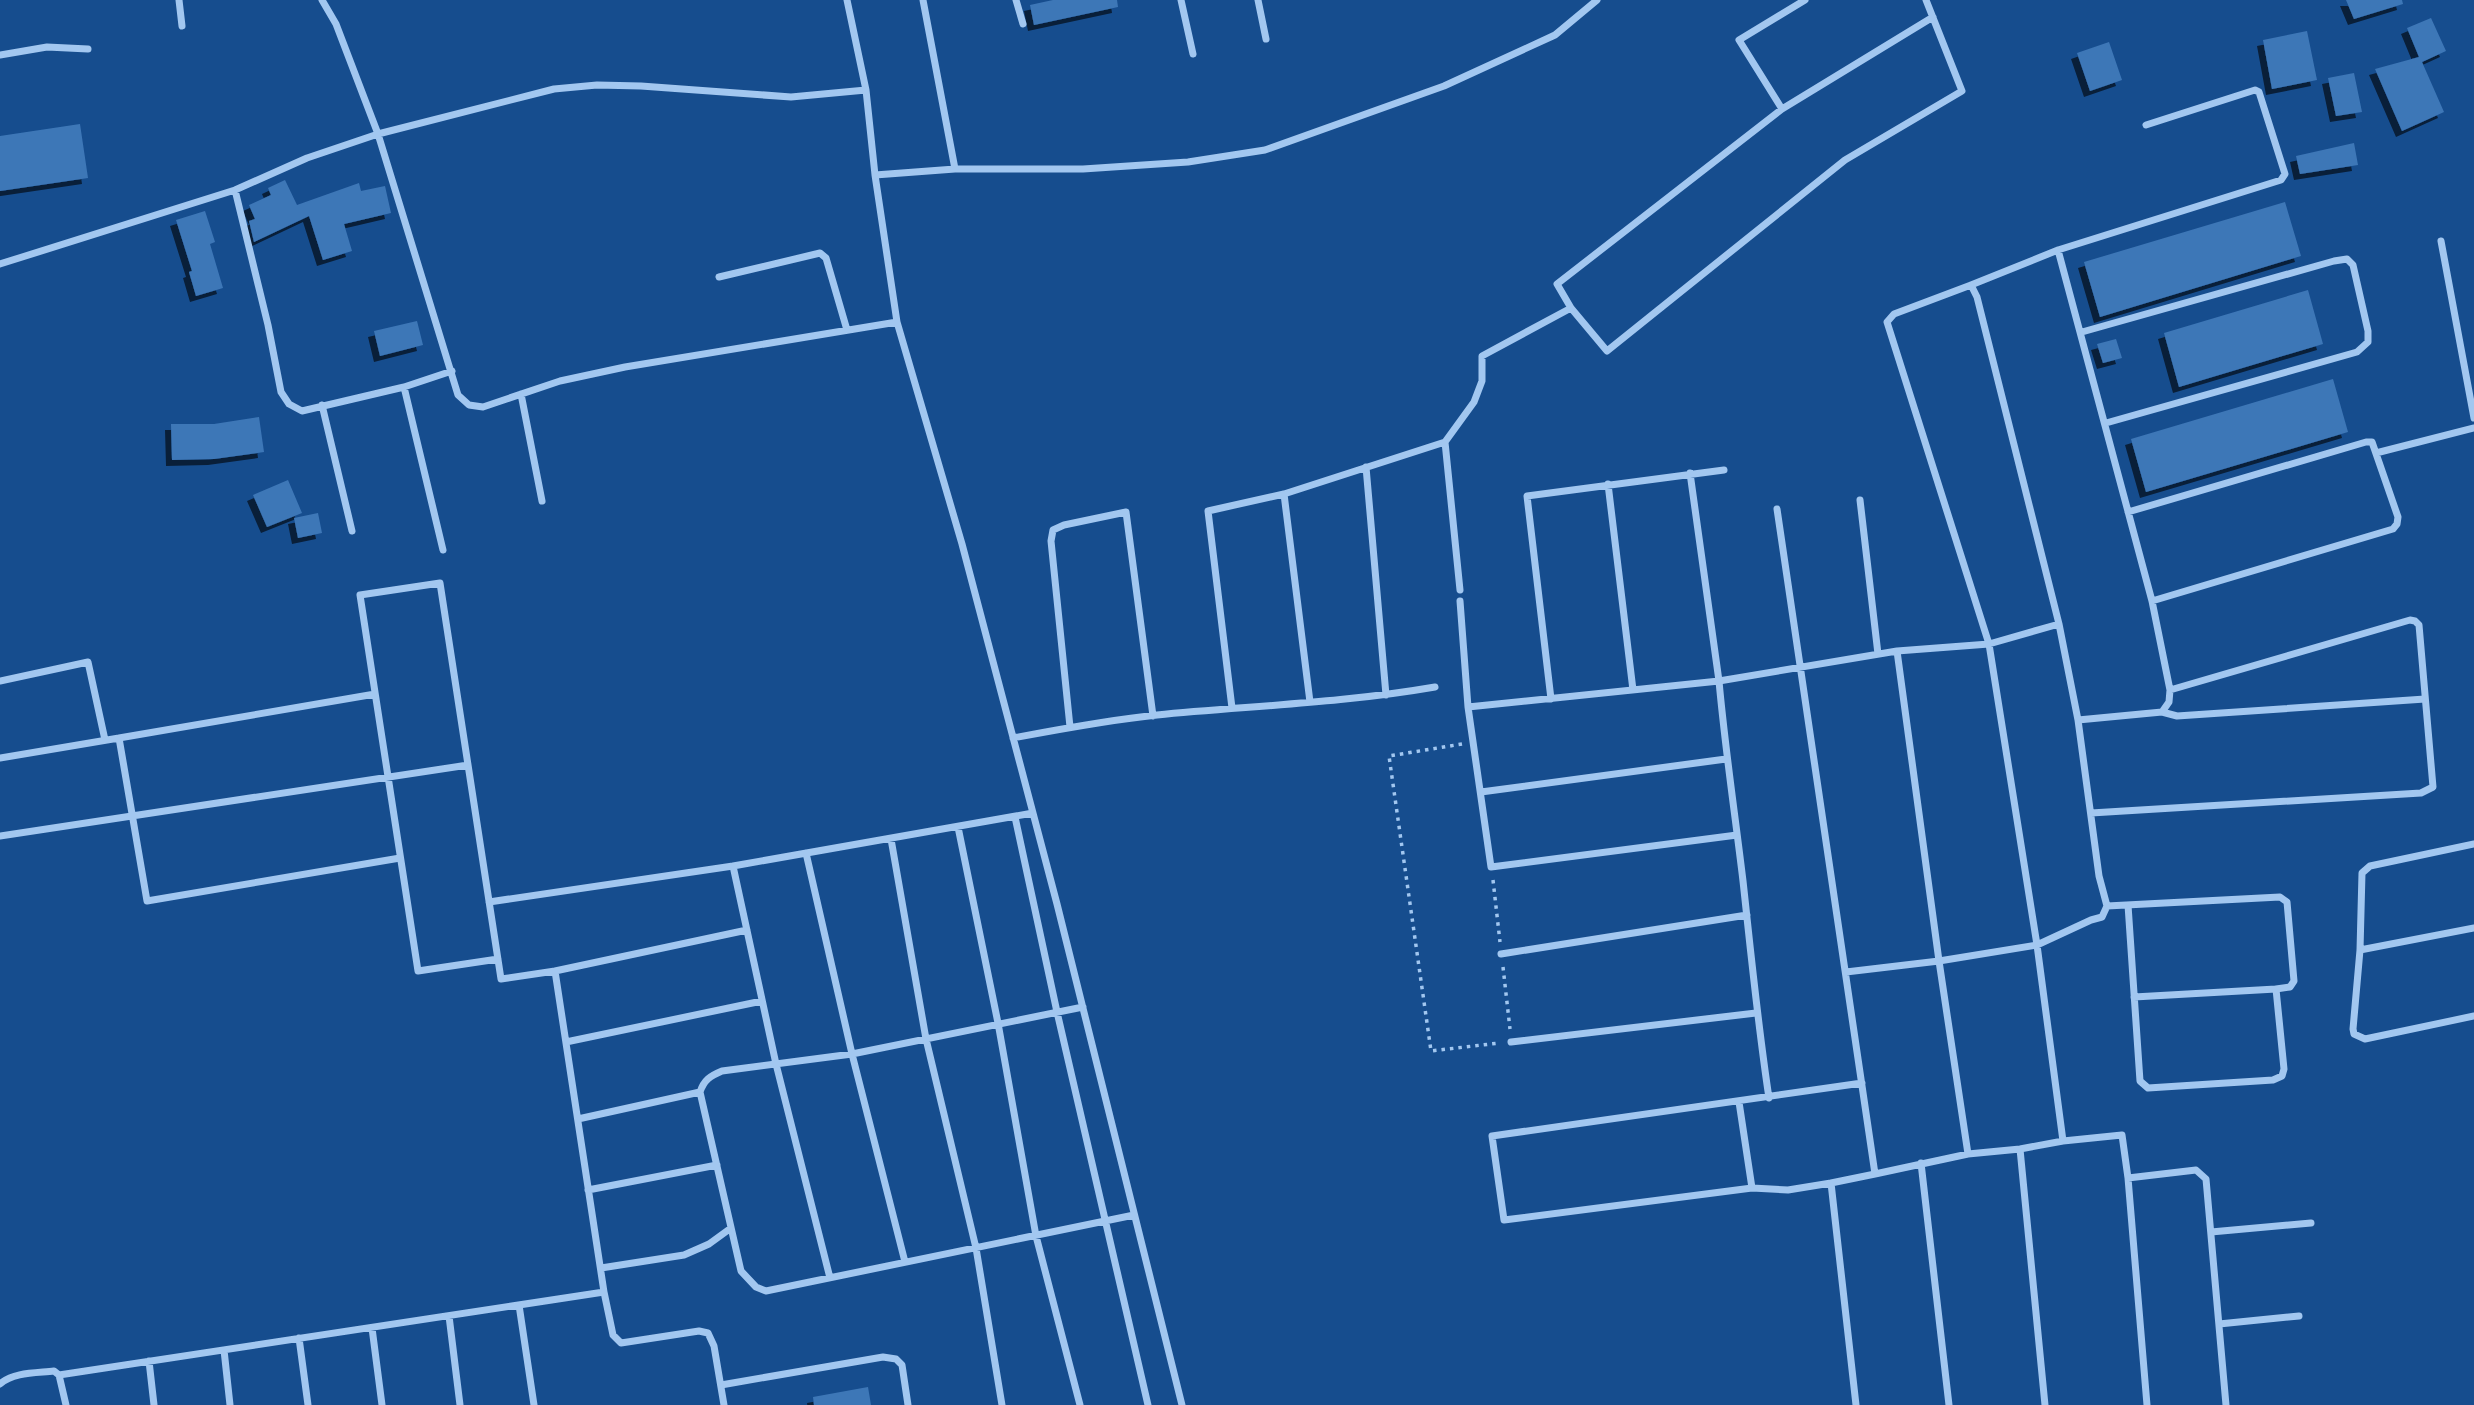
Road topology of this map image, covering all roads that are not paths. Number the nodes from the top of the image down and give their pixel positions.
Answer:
1 (179, 0) edge
2 (322, 0) edge
3 (847, 0) edge
4 (923, 0) edge
5 (1016, 0) edge
6 (1181, 0) edge
7 (1258, 0) edge
8 (1597, 0) edge
9 (1805, 0) edge
10 (1926, 0) edge
11 (1933, 18) junction
12 (1023, 24) dead end
13 (182, 26) dead end
14 (1266, 39) dead end
15 (88, 49) dead end
16 (1193, 54) dead end
17 (0, 55) edge
18 (866, 90) junction
19 (1782, 109) junction
20 (2146, 125) dead end
21 (378, 134) junction
22 (955, 169) junction
23 (875, 175) junction
24 (235, 190) junction
25 (2441, 241) dead end
26 (2059, 250) junction
27 (0, 264) edge
28 (719, 277) dead end
29 (1971, 285) junction
30 (1571, 308) junction
31 (897, 322) junction
32 (847, 330) junction
33 (2082, 332) junction
34 (452, 371) junction
35 (404, 387) junction
36 (522, 394) junction
37 (322, 405) junction
38 (2474, 418) edge
39 (2106, 423) junction
40 (2474, 428) edge
41 (1445, 442) junction
42 (2376, 453) junction
43 (1366, 467) junction
44 (1724, 470) dead end
45 (1690, 473) junction
46 (1608, 484) junction
47 (1284, 494) junction
48 (542, 500) dead end
49 (1860, 500) dead end
50 (1777, 509) dead end
51 (2129, 512) junction
52 (352, 531) dead end
53 (443, 550) dead end
54 (1460, 590) dead end
55 (1460, 601) dead end
56 (2152, 601) junction
57 (2059, 624) junction
58 (1989, 644) junction
59 (1897, 651) junction
60 (1878, 654) junction
61 (1800, 667) junction
62 (0, 681) edge
63 (1719, 681) junction
64 (1435, 687) dead end
65 (1633, 690) junction
66 (2170, 690) junction
67 (375, 694) junction
68 (1386, 695) junction
69 (1551, 699) junction
70 (2425, 699) junction
71 (1310, 702) junction
72 (1468, 707) junction
73 (1232, 708) junction
74 (2162, 712) junction
75 (1153, 716) junction
76 (2078, 720) junction
77 (1070, 727) junction
78 (119, 738) junction
79 (1013, 738) junction
80 (105, 740) junction
81 (0, 758) edge
82 (1726, 759) junction
83 (468, 765) junction
84 (388, 778) junction
85 (1481, 792) junction
86 (1033, 813) junction
87 (2091, 813) junction
88 (132, 816) junction
89 (1015, 817) junction
90 (958, 827) junction
91 (1737, 835) junction
92 (0, 836) edge
93 (891, 839) junction
94 (2474, 844) edge
95 (806, 853) junction
96 (400, 858) junction
97 (733, 866) junction
98 (489, 902) junction
99 (2128, 905) junction
100 (2107, 906) junction
101 (1746, 915) junction
102 (2474, 928) edge
103 (747, 930) junction
104 (2037, 945) junction
105 (2360, 950) junction
106 (1501, 954) road end
107 (498, 959) junction
108 (1939, 961) junction
109 (555, 971) junction
110 (1846, 972) junction
111 (2276, 989) junction
112 (2134, 997) junction
113 (762, 1000) junction
114 (1083, 1007) junction
115 (1057, 1012) junction
116 (1756, 1013) junction
117 (2474, 1016) edge
118 (998, 1023) junction
119 (926, 1039) junction
120 (566, 1042) junction
121 (1511, 1042) road end
122 (852, 1054) junction
123 (776, 1064) junction
124 (1862, 1083) junction
125 (700, 1092) junction
126 (1769, 1098) junction
127 (1739, 1102) junction
128 (578, 1119) junction
129 (2063, 1141) junction
130 (2020, 1149) junction
131 (1968, 1154) junction
132 (1921, 1163) junction
133 (716, 1165) junction
134 (1875, 1174) junction
135 (2128, 1178) junction
136 (1831, 1183) junction
137 (1752, 1188) junction
138 (588, 1190) junction
139 (1134, 1215) junction
140 (1105, 1221) junction
141 (2311, 1223) dead end
142 (731, 1228) junction
143 (2211, 1232) junction
144 (1036, 1236) junction
145 (976, 1248) junction
146 (905, 1262) junction
147 (601, 1268) junction
148 (830, 1278) junction
149 (604, 1293) junction
150 (519, 1305) junction
151 (2299, 1315) dead end
152 (449, 1316) junction
153 (2219, 1324) junction
154 (372, 1328) junction
155 (299, 1338) junction
156 (224, 1350) junction
157 (149, 1361) junction
158 (59, 1375) junction
159 (0, 1384) edge
160 (721, 1385) junction
161 (66, 1405) edge
162 (154, 1405) edge
163 (230, 1405) edge
164 (308, 1405) edge
165 (382, 1405) edge
166 (460, 1405) edge
167 (534, 1405) edge
168 (724, 1405) edge
169 (908, 1405) edge
170 (1002, 1405) edge
171 (1080, 1405) edge
172 (1148, 1405) edge
173 (1182, 1405) edge
174 (1856, 1405) edge
175 (1950, 1405) edge
176 (2045, 1405) edge
177 (2147, 1405) edge
178 (2227, 1405) edge

1 - 13 street
2 - 21 street
3 - 18 street
4 - 22 street
5 - 12 street
6 - 16 street
7 - 14 street
8 - 22 street
9 - 19 street
10 - 11 street
11 - 19 street
11 - 30 street
15 - 17 street
18 - 21 street
18 - 23 street
19 - 30 street
20 - 26 street
21 - 24 street
21 - 34 street
22 - 23 street
23 - 31 street
24 - 27 street
24 - 37 street
25 - 38 street
26 - 29 street
26 - 33 street
28 - 32 street
29 - 57 street
29 - 58 street
30 - 41 street
31 - 32 street
31 - 79 street
32 - 36 street
33 - 39 street
33 - 39 street
34 - 35 street
34 - 36 street
35 - 37 street
35 - 53 street
36 - 48 street
37 - 52 street
39 - 51 street
40 - 42 street
41 - 43 street
41 - 54 street
42 - 51 street
42 - 56 street
43 - 47 street
43 - 68 street
44 - 45 street
45 - 46 street
45 - 63 street
46 - 65 street
46 - 69 street
47 - 71 street
47 - 73 street
49 - 60 street
50 - 61 street
51 - 56 street
55 - 72 street
56 - 66 street
57 - 58 street
57 - 76 street
58 - 59 street
58 - 104 street
59 - 60 street
59 - 108 street
60 - 61 street
61 - 63 street
61 - 110 street
62 - 80 street
63 - 65 street
63 - 82 street
64 - 68 street
65 - 69 street
66 - 70 street
66 - 74 street
67 - 78 street
67 - 83 street
67 - 84 street
68 - 71 street
69 - 72 street
70 - 74 street
70 - 87 street
71 - 73 street
72 - 85 street
73 - 75 street
74 - 76 street
75 - 77 street
75 - 77 street
76 - 87 street
77 - 79 street
78 - 80 street
78 - 88 street
79 - 86 street
80 - 81 street
82 - 85 street
82 - 91 street
83 - 84 street
83 - 98 street
84 - 88 street
84 - 96 street
85 - 91 street
86 - 89 street
86 - 114 street
87 - 100 street
88 - 92 street
88 - 96 street
89 - 90 street
89 - 115 street
90 - 93 street
90 - 118 street
91 - 101 street
93 - 95 street
93 - 119 street
94 - 105 street
95 - 97 street
95 - 122 street
96 - 107 street
97 - 98 street
97 - 103 street
98 - 107 street
99 - 100 street
99 - 111 street
99 - 112 street
100 - 104 street
101 - 106 street
101 - 116 street
102 - 105 street
103 - 109 street
103 - 113 street
104 - 108 street
104 - 129 street
105 - 117 street
107 - 109 street
108 - 110 street
108 - 131 street
109 - 120 street
110 - 124 street
111 - 112 street
111 - 112 street
113 - 120 street
113 - 123 street
114 - 115 street
114 - 139 street
115 - 118 street
115 - 140 street
116 - 121 street
116 - 126 street
118 - 119 street
118 - 144 street
119 - 122 street
119 - 145 street
120 - 128 street
122 - 123 street
122 - 146 street
123 - 125 street
123 - 148 street
124 - 126 street
124 - 134 street
125 - 128 street
125 - 133 street
126 - 127 street
127 - 137 street
127 - 137 street
128 - 138 street
129 - 130 street
129 - 135 street
130 - 131 street
130 - 176 street
131 - 132 street
132 - 134 street
132 - 175 street
133 - 138 street
133 - 142 street
134 - 136 street
135 - 143 street
135 - 177 street
136 - 137 street
136 - 174 street
138 - 147 street
139 - 140 street
139 - 173 street
140 - 144 street
140 - 172 street
141 - 143 street
142 - 147 street
142 - 148 street
143 - 153 street
144 - 145 street
144 - 171 street
145 - 146 street
145 - 170 street
146 - 148 street
147 - 149 street
149 - 150 street
149 - 160 street
150 - 152 street
150 - 167 street
151 - 153 street
152 - 154 street
152 - 166 street
153 - 178 street
154 - 155 street
154 - 165 street
155 - 156 street
155 - 164 street
156 - 157 street
156 - 163 street
157 - 158 street
157 - 162 street
158 - 159 street
158 - 161 street
160 - 168 street
160 - 169 street

